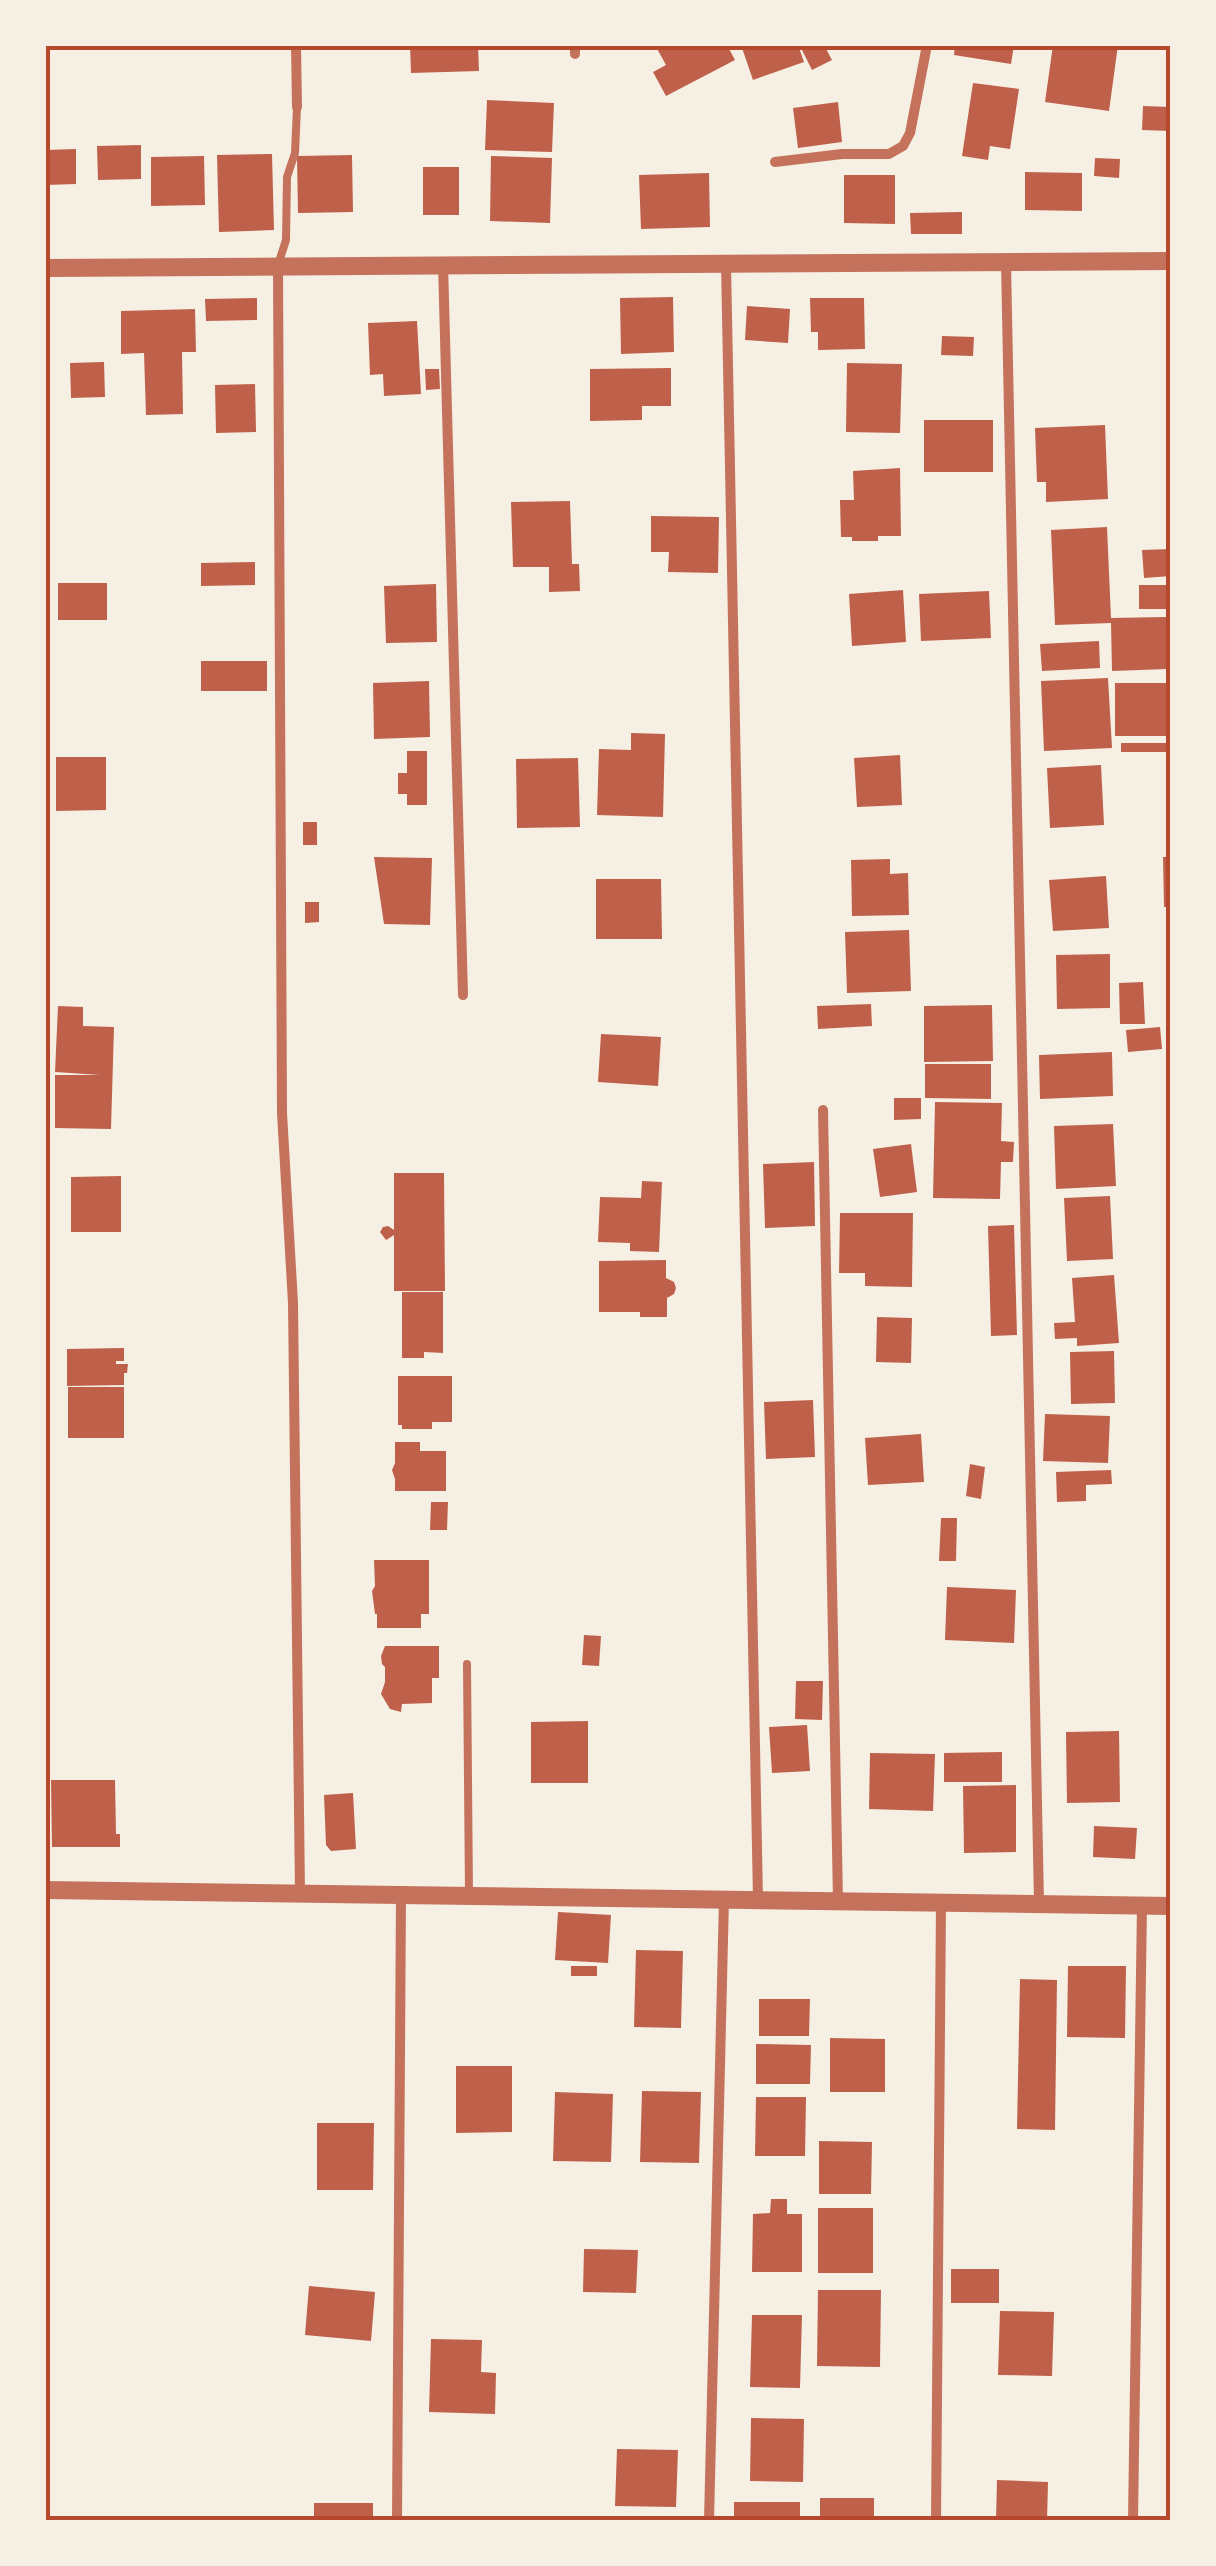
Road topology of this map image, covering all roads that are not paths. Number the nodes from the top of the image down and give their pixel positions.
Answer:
1 (296, 45) edge
2 (927, 45) edge
3 (296, 107) joint
4 (776, 162) dead end
5 (1171, 260) edge
6 (443, 263) junction
7 (1006, 263) junction
8 (726, 264) junction
9 (278, 265) junction
10 (45, 268) edge
11 (463, 995) dead end
12 (823, 1110) dead end
13 (467, 1664) dead end
14 (45, 1890) edge
15 (300, 1894) junction
16 (401, 1894) junction
17 (469, 1895) junction
18 (724, 1898) junction
19 (758, 1900) junction
20 (838, 1900) junction
21 (941, 1903) junction
22 (1039, 1903) junction
23 (1142, 1905) junction
24 (1171, 1906) edge
25 (397, 2521) edge
26 (710, 2521) edge
27 (936, 2521) edge
28 (1132, 2521) edge

1 - 3 street
2 - 4 street
3 - 9 lane
5 - 7 street
6 - 8 street
6 - 9 street
6 - 11 street
7 - 8 street
7 - 22 street
8 - 19 street
9 - 10 street
9 - 15 street
12 - 20 street
13 - 17 lane
14 - 15 street
15 - 16 street
16 - 17 street
16 - 25 street
17 - 18 street
18 - 19 street
18 - 26 street
19 - 20 street
20 - 21 street
21 - 22 street
21 - 27 street
22 - 23 street
23 - 24 street
23 - 28 street

